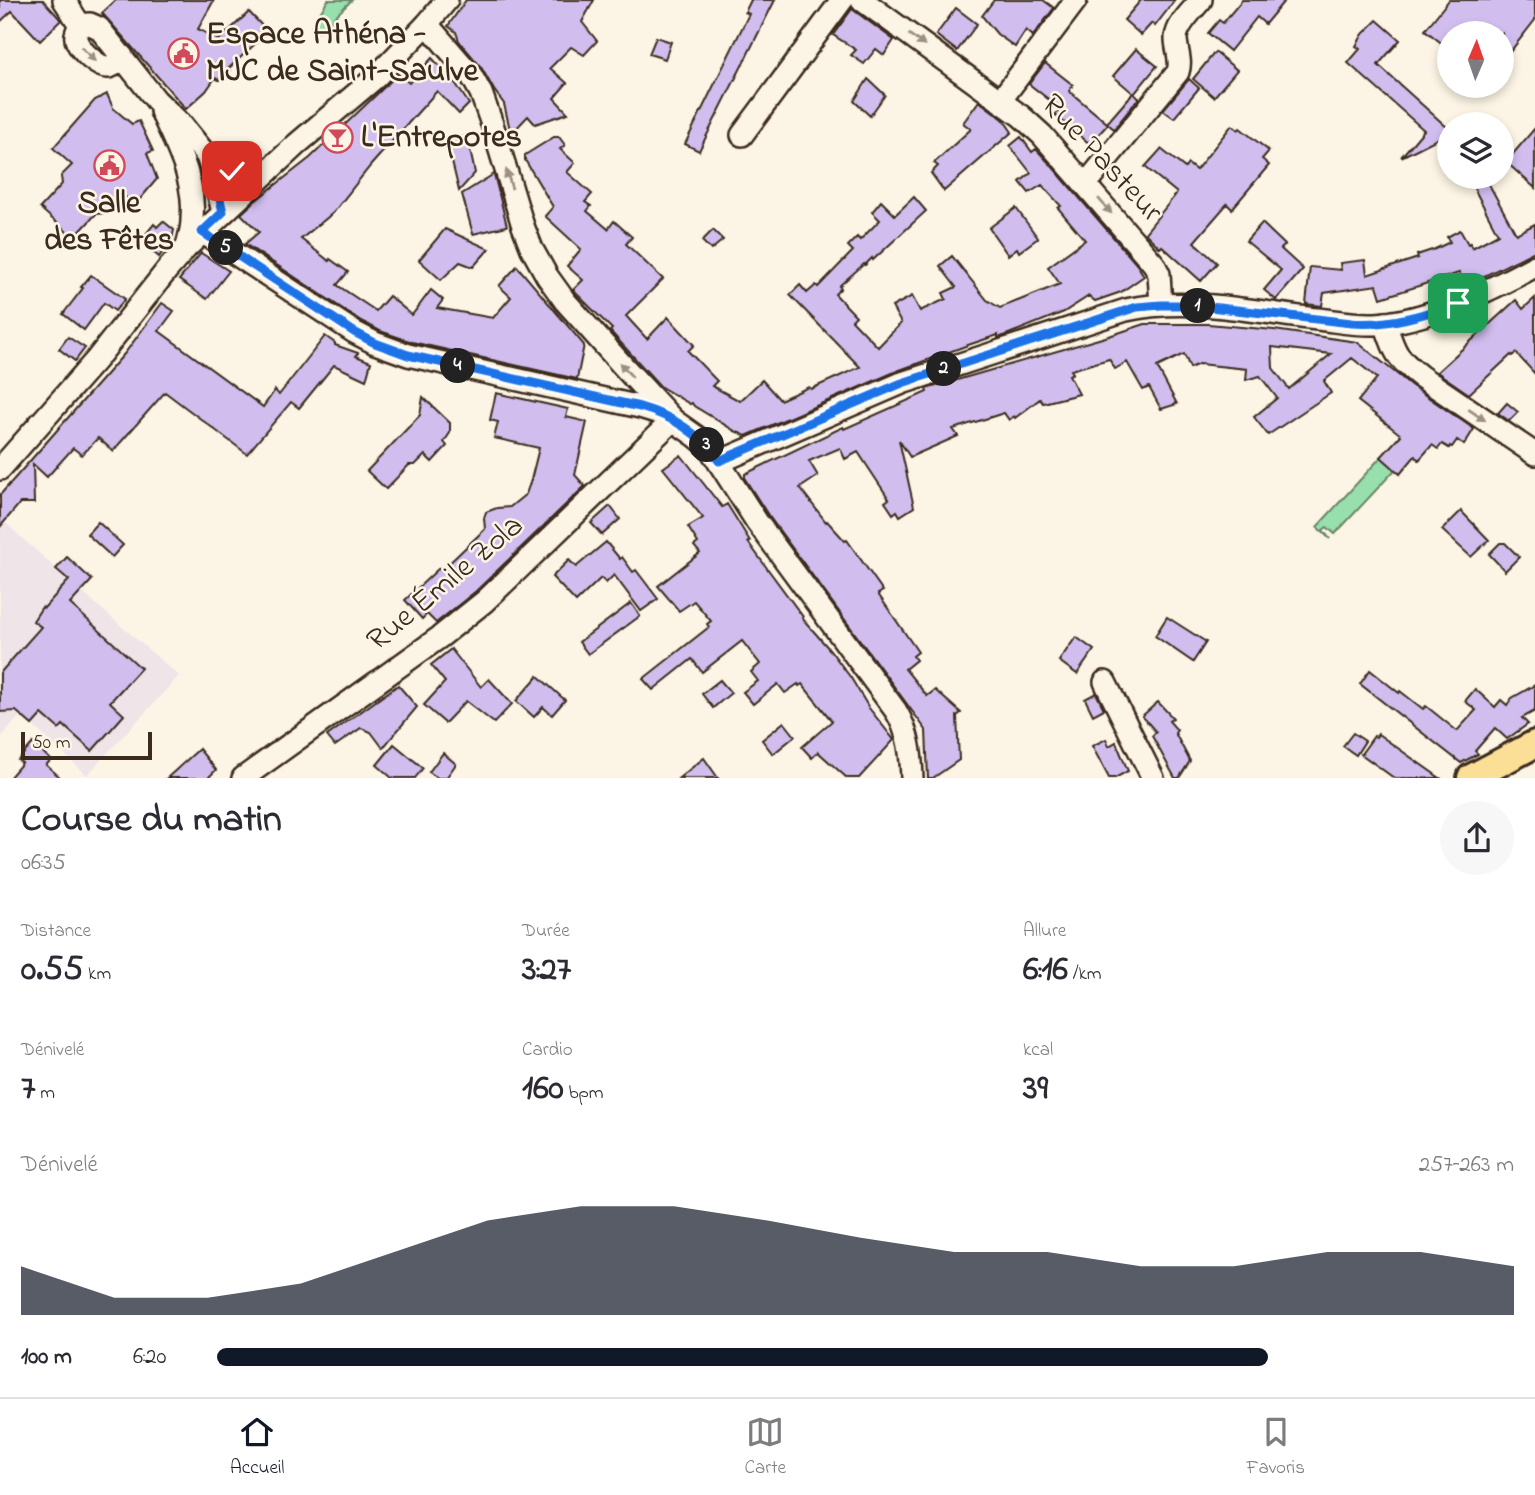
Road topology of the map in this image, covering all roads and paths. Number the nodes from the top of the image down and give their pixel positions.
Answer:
1 (64, 0) edge
2 (447, 0) edge
3 (842, 0) edge
4 (862, 0) edge
5 (1076, 0) edge
6 (1201, 0) edge
7 (428, 24) junction
8 (156, 100) junction
9 (1000, 101) junction
10 (742, 135) dead end
11 (207, 156) junction
12 (185, 166) junction
13 (267, 172) junction
14 (1086, 184) junction
15 (221, 214) junction
16 (202, 232) junction
17 (187, 247) junction
18 (1535, 266) edge
19 (1161, 305) junction
20 (1385, 323) junction
21 (673, 420) junction
22 (1535, 454) edge
23 (719, 461) junction
24 (0, 469) edge
25 (1105, 682) dead end
26 (1535, 744) edge
27 (1535, 761) edge
28 (243, 778) edge
29 (912, 778) edge
30 (1153, 778) edge
31 (1471, 778) edge
32 (1503, 778) edge

1 - 8 street
2 - 7 street
3 - 10 street
4 -> 9 street, Rue Pasteur
5 - 9 street
6 - 14 street
7 - 13 street
21 -> 7 street
8 - 11 street
8 - 12 street
9 - 14 street, Rue Pasteur
11 - 13 street
11 - 15 street
12 - 15 street
12 - 17 street
13 - 15 street
14 -> 19 street, Rue Pasteur
15 - 16 street
16 - 17 street
16 - 21 street
17 - 24 street
18 - 20 street
19 - 20 street
19 - 23 street
20 -> 22 street
21 - 23 street
21 - 28 street, Rue Émile Zola
23 - 29 street
25 - 30 street
26 - 31 main road
27 - 32 main road

